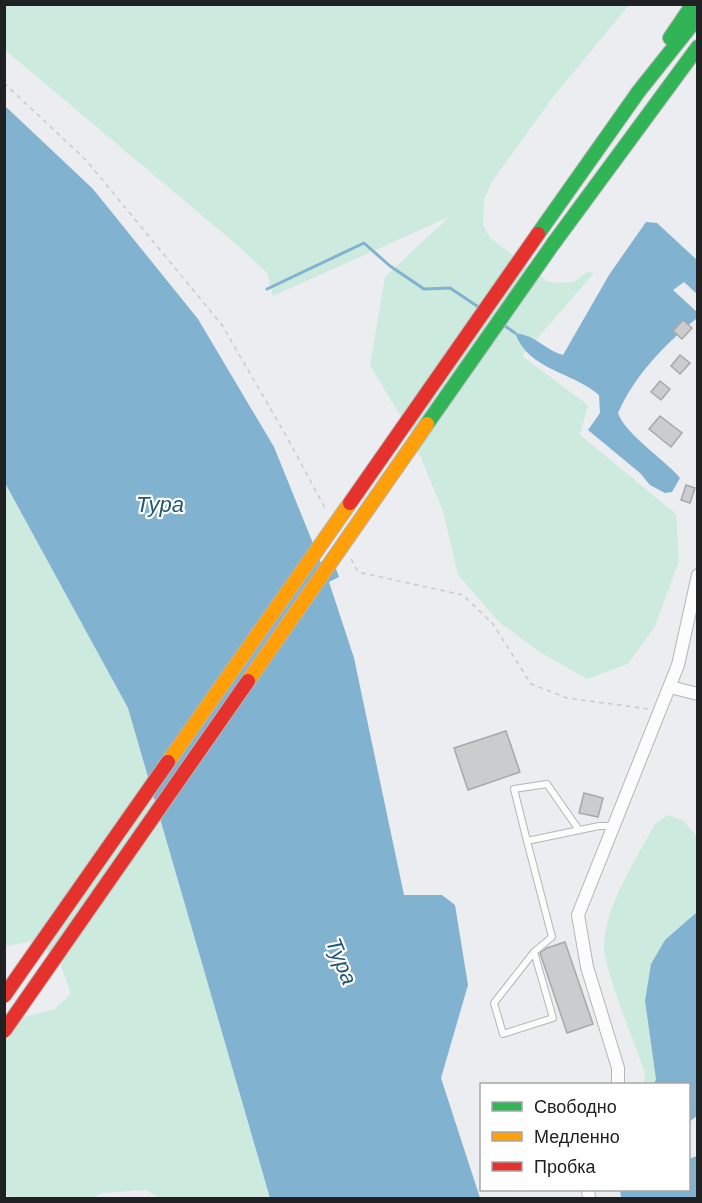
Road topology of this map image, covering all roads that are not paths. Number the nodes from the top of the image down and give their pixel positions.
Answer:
1 (693, 4) edge
2 (698, 17) edge
3 (698, 47) edge
4 (698, 57) edge
5 (639, 91) junction
6 (663, 94) junction
7 (698, 575) edge
8 (670, 687) junction
9 (698, 694) edge
10 (614, 826) junction
11 (579, 830) junction
12 (527, 841) junction
13 (534, 952) junction
14 (4, 996) edge
15 (4, 1031) edge
16 (618, 1083) edge

1 - 5 main road
2 - 5 main road
3 - 6 main road
4 - 6 main road
5 - 14 main road, bridge
6 - 15 main road, bridge
7 - 8 street
8 - 9 street
8 - 10 street
10 - 11 lane
10 - 16 street
11 - 12 lane
11 - 12 lane
12 - 13 lane
13 - 13 lane

